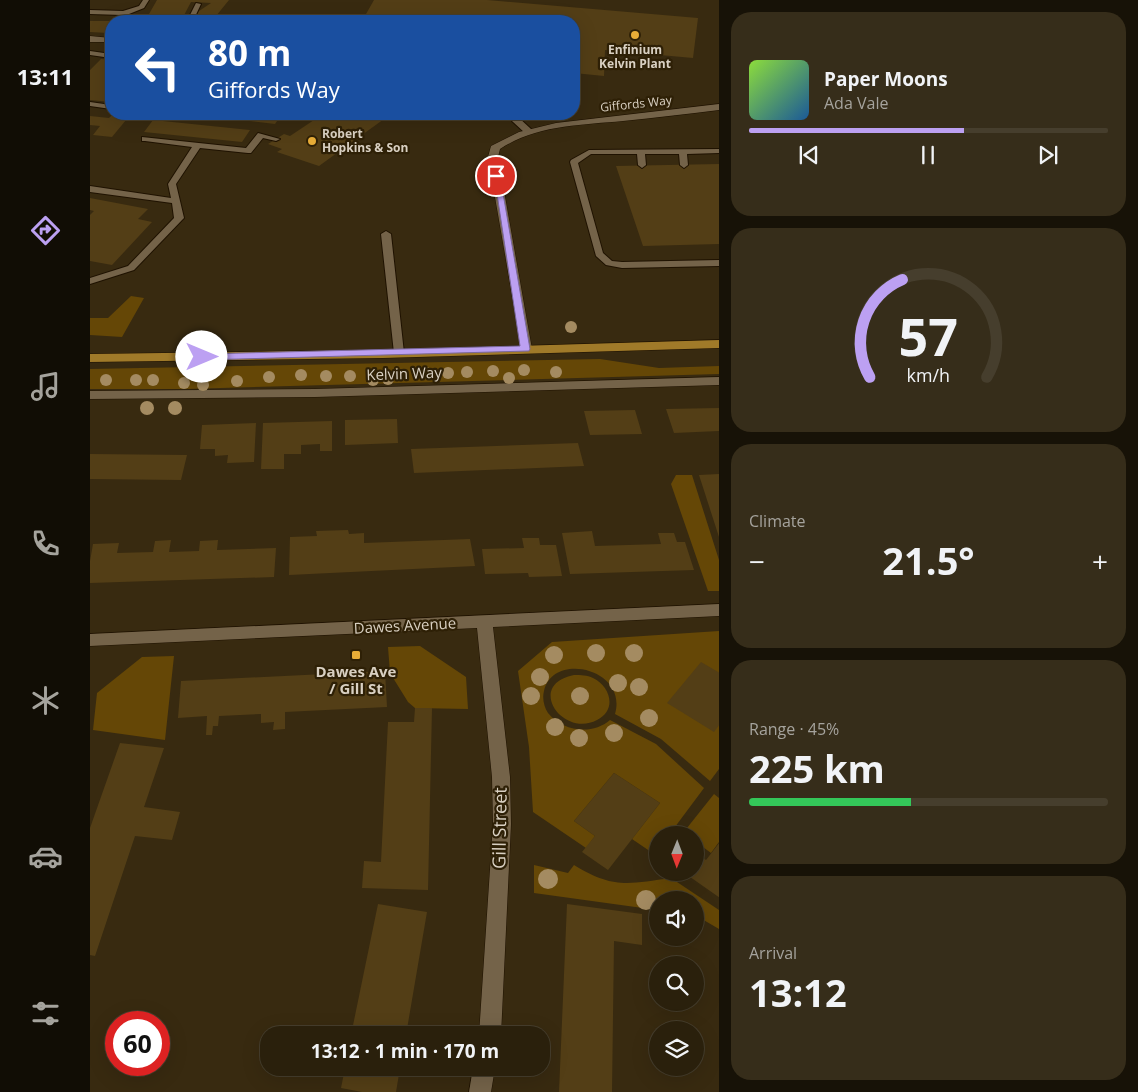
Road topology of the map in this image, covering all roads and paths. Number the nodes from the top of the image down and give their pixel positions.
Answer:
1 (146, 0) edge
2 (198, 4) dead end
3 (90, 12) edge
4 (124, 14) joint
5 (193, 15) edge
6 (90, 39) edge
7 (105, 39) edge
8 (105, 41) edge
9 (90, 52) edge
10 (105, 55) edge
11 (90, 104) edge
12 (105, 106) edge
13 (719, 107) edge
14 (517, 120) edge
15 (528, 132) junction
16 (276, 138) dead end
17 (145, 139) dead end
18 (197, 146) junction
19 (719, 151) edge
20 (641, 152) junction
21 (683, 152) junction
22 (642, 165) dead end
23 (684, 165) dead end
24 (90, 189) edge
25 (176, 201) junction
26 (386, 234) dead end
27 (719, 263) edge
28 (90, 281) edge
29 (719, 344) edge
30 (526, 349) junction
31 (399, 353) junction
32 (93, 356) edge
33 (719, 381) edge
34 (90, 396) edge
35 (719, 610) edge
36 (484, 622) junction
37 (90, 640) edge
38 (490, 1026) edge
39 (483, 1076) edge
40 (480, 1092) edge

1 - 4 lane
2 - 5 lane
3 - 4 lane
6 - 7 street
8 - 9 street
9 - 10 lane
11 - 12 lane
13 - 15 street, Giffords Way
14 - 15 lane
15 - 30 street, Giffords Way
16 - 18 lane
17 - 18 lane
18 - 25 lane
19 - 21 lane
20 - 21 lane
20 - 22 lane
20 - 27 lane
21 - 23 lane
24 - 25 lane
25 - 28 lane
26 - 31 lane
29 - 30 main road, Kelvin Way
30 - 31 main road, Kelvin Way
31 - 32 main road, Kelvin Way
33 - 34 street, Kelvin Way
35 - 36 street, Dawes Avenue
36 - 37 street, Dawes Avenue
36 - 38 street, Gill Street
39 - 40 street

